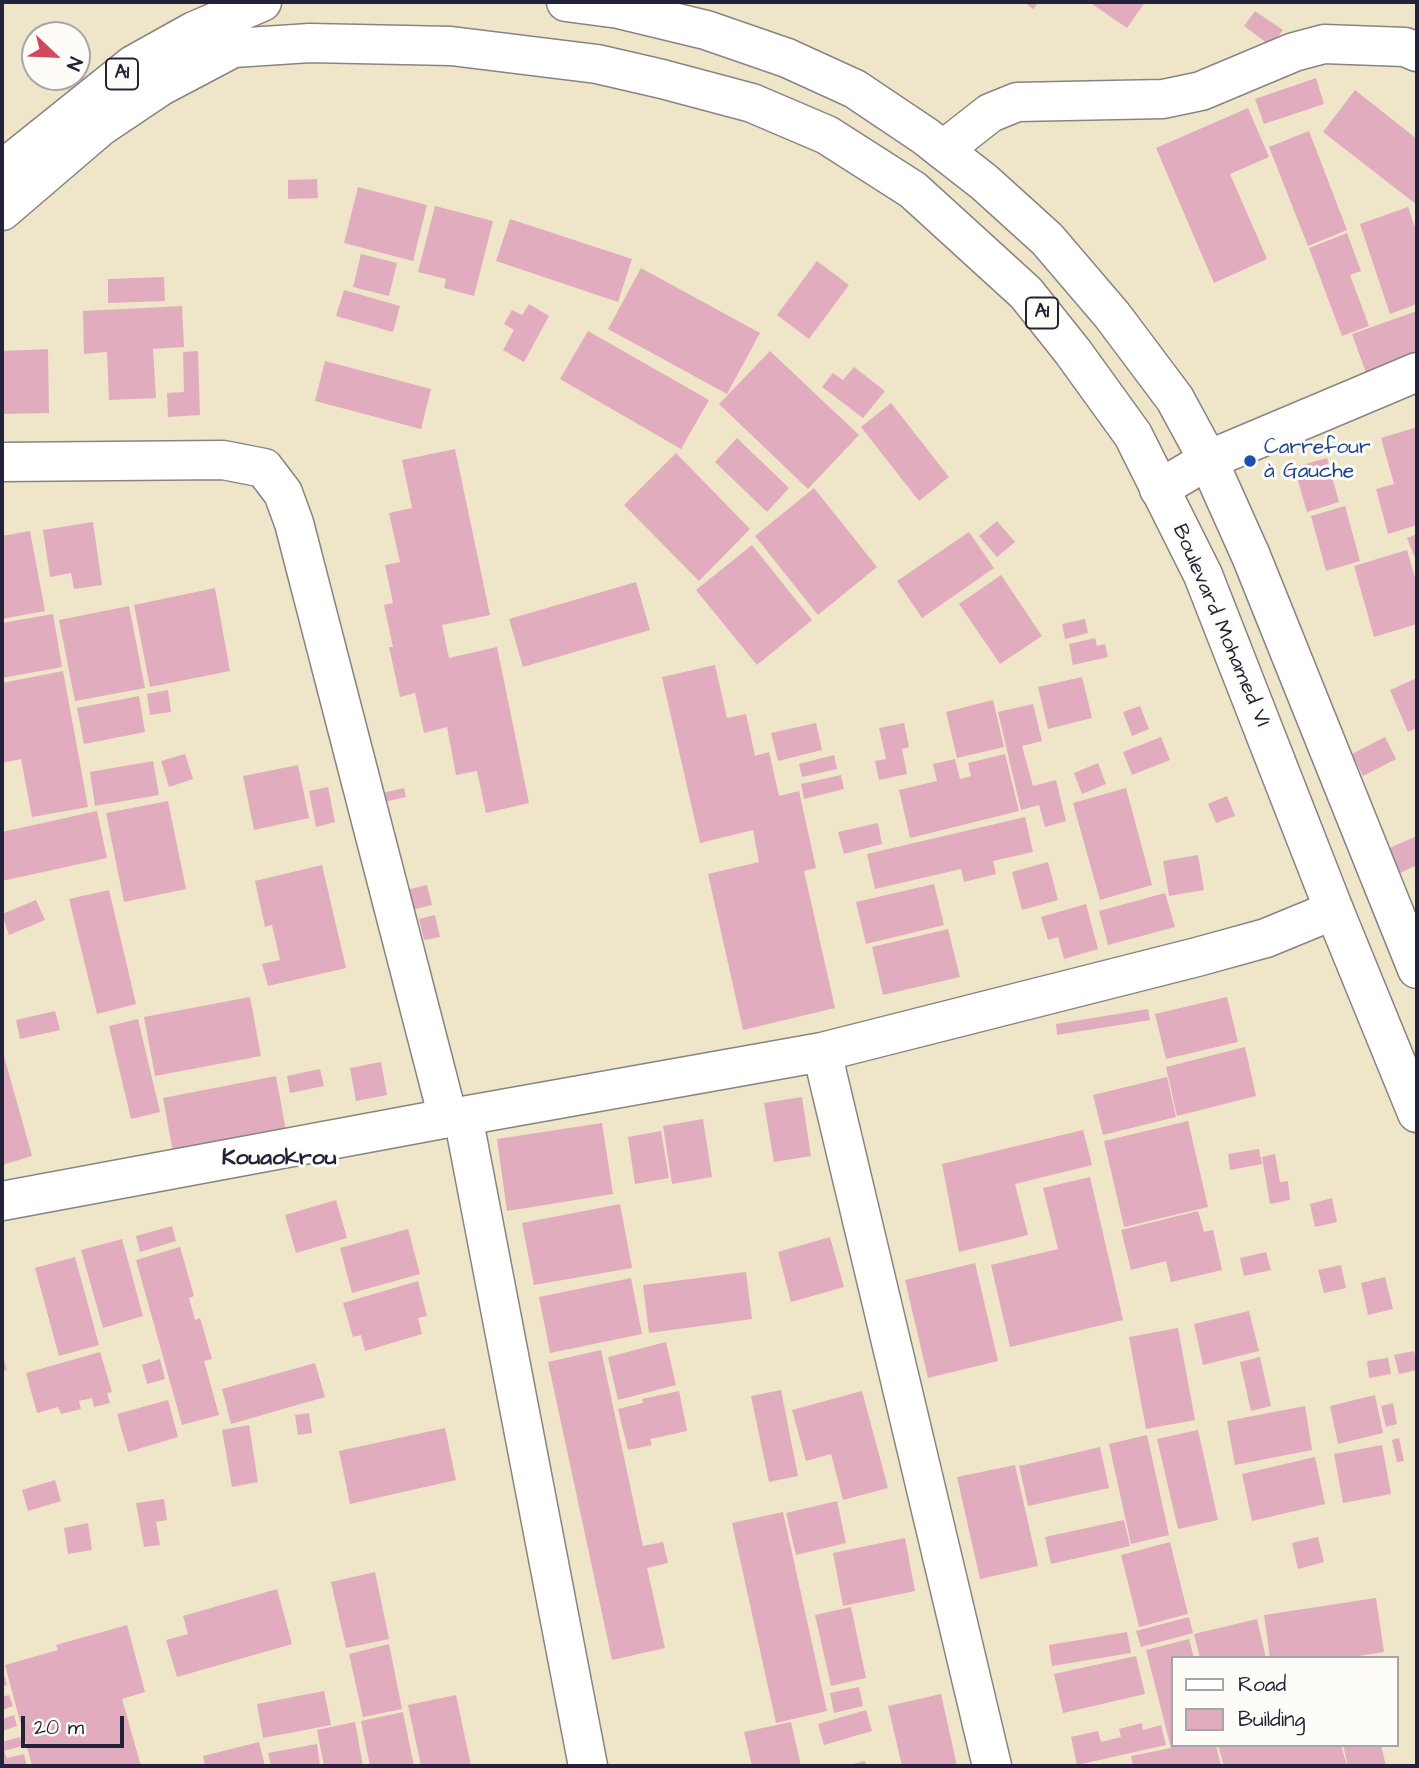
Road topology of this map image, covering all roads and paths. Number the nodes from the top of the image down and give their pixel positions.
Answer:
1 (262, 2) edge
2 (566, 2) edge
3 (1417, 52) edge
4 (943, 150) junction
5 (2, 170) edge
6 (2, 211) edge
7 (1417, 372) edge
8 (1208, 460) junction
9 (2, 462) edge
10 (1159, 489) junction
11 (1334, 910) junction
12 (1417, 970) edge
13 (822, 1052) junction
14 (1417, 1113) edge
15 (455, 1117) junction
16 (2, 1201) edge
17 (588, 1766) edge
18 (992, 1766) edge

1 - 5 street, A1
2 - 4 street, A1
3 - 4 street
4 - 8 street, A1
6 - 10 street, Boulevard Mohamed VI / A1
7 - 8 street
8 - 10 street
8 - 12 street, A1
9 - 15 street
10 - 11 street, Boulevard Mohamed VI / A1
11 - 13 street
11 - 14 street, Boulevard Mohamed VI / A1
13 - 15 street
13 - 18 street
15 - 16 street
15 - 17 street

